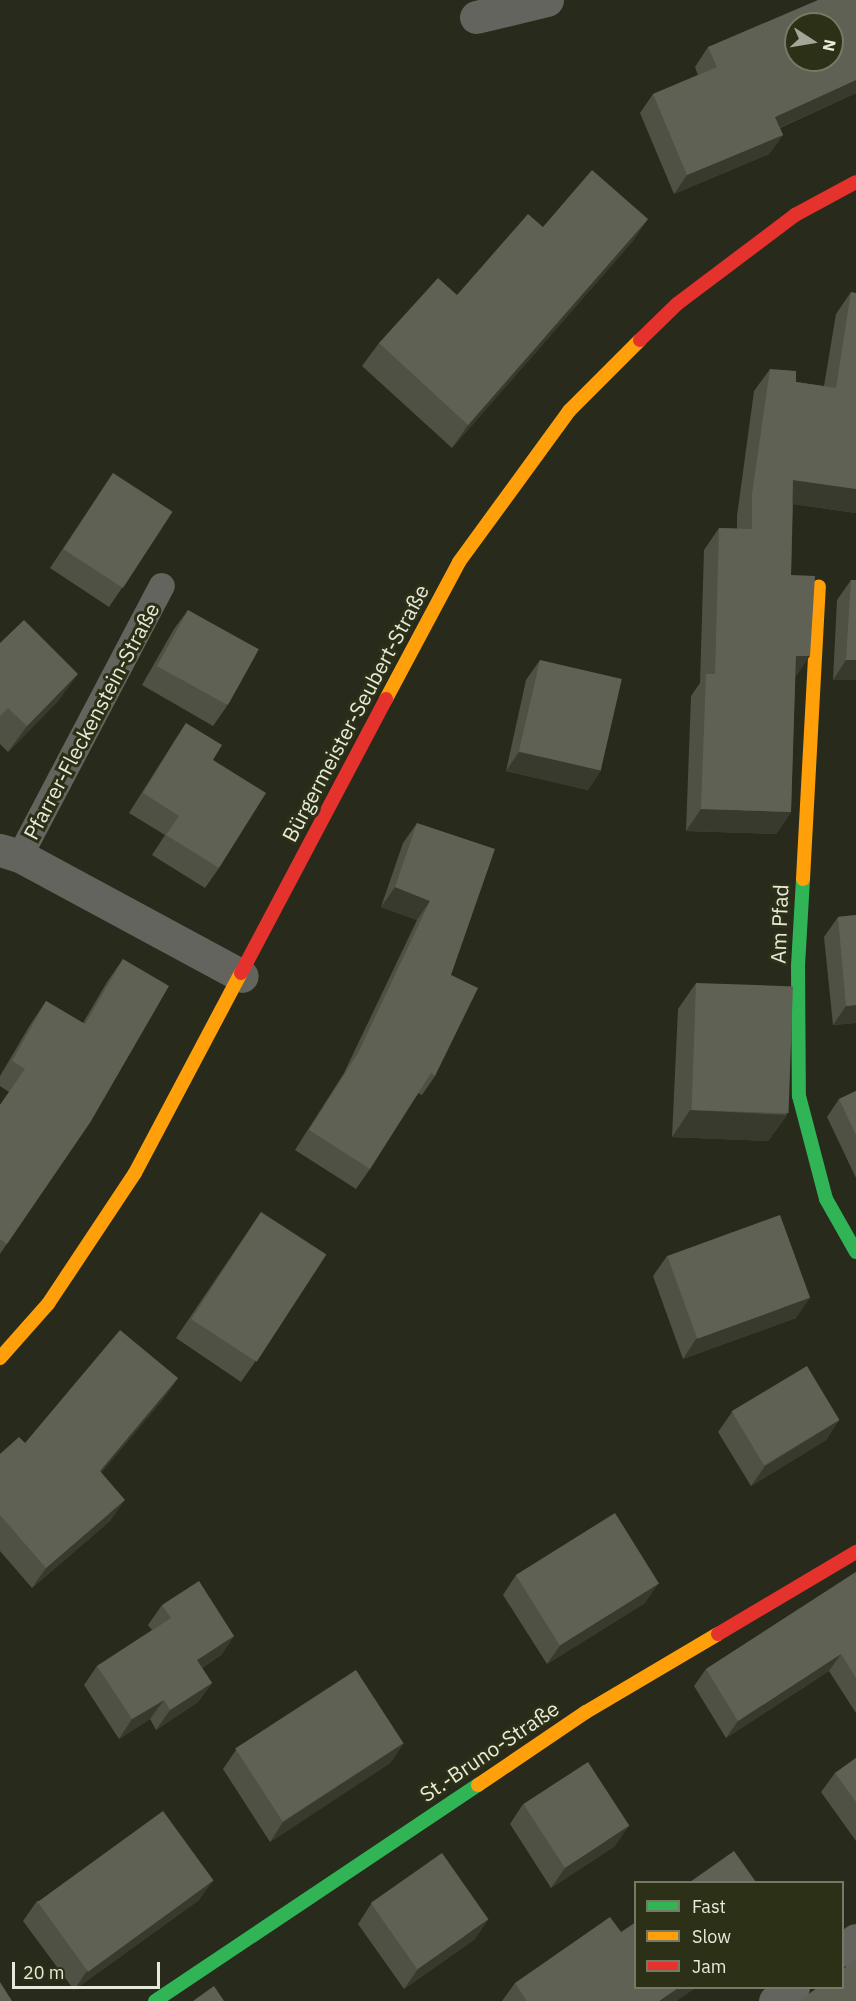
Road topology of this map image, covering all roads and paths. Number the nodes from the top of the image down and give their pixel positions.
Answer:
1 (547, 0) edge
2 (476, 16) dead end
3 (856, 182) edge
4 (162, 586) dead end
5 (819, 586) dead end
6 (10, 853) edge
7 (242, 976) junction
8 (856, 1252) edge
9 (0, 1358) edge
10 (856, 1552) edge
11 (856, 1940) edge
12 (844, 1949) edge
13 (792, 1989) edge
14 (155, 2001) edge
15 (775, 2001) edge

1 - 2 street
3 - 7 street, Bürgermeister-Seubert-Straße
4 - 6 lane, Pfarrer-Fleckenstein-Straße
5 - 8 street, Am Pfad
6 - 7 street, Pfarrer-Fleckenstein-Straße
7 - 9 street, Bürgermeister-Seubert-Straße
10 - 14 street, St.-Bruno-Straße
11 - 12 street
13 - 15 street

